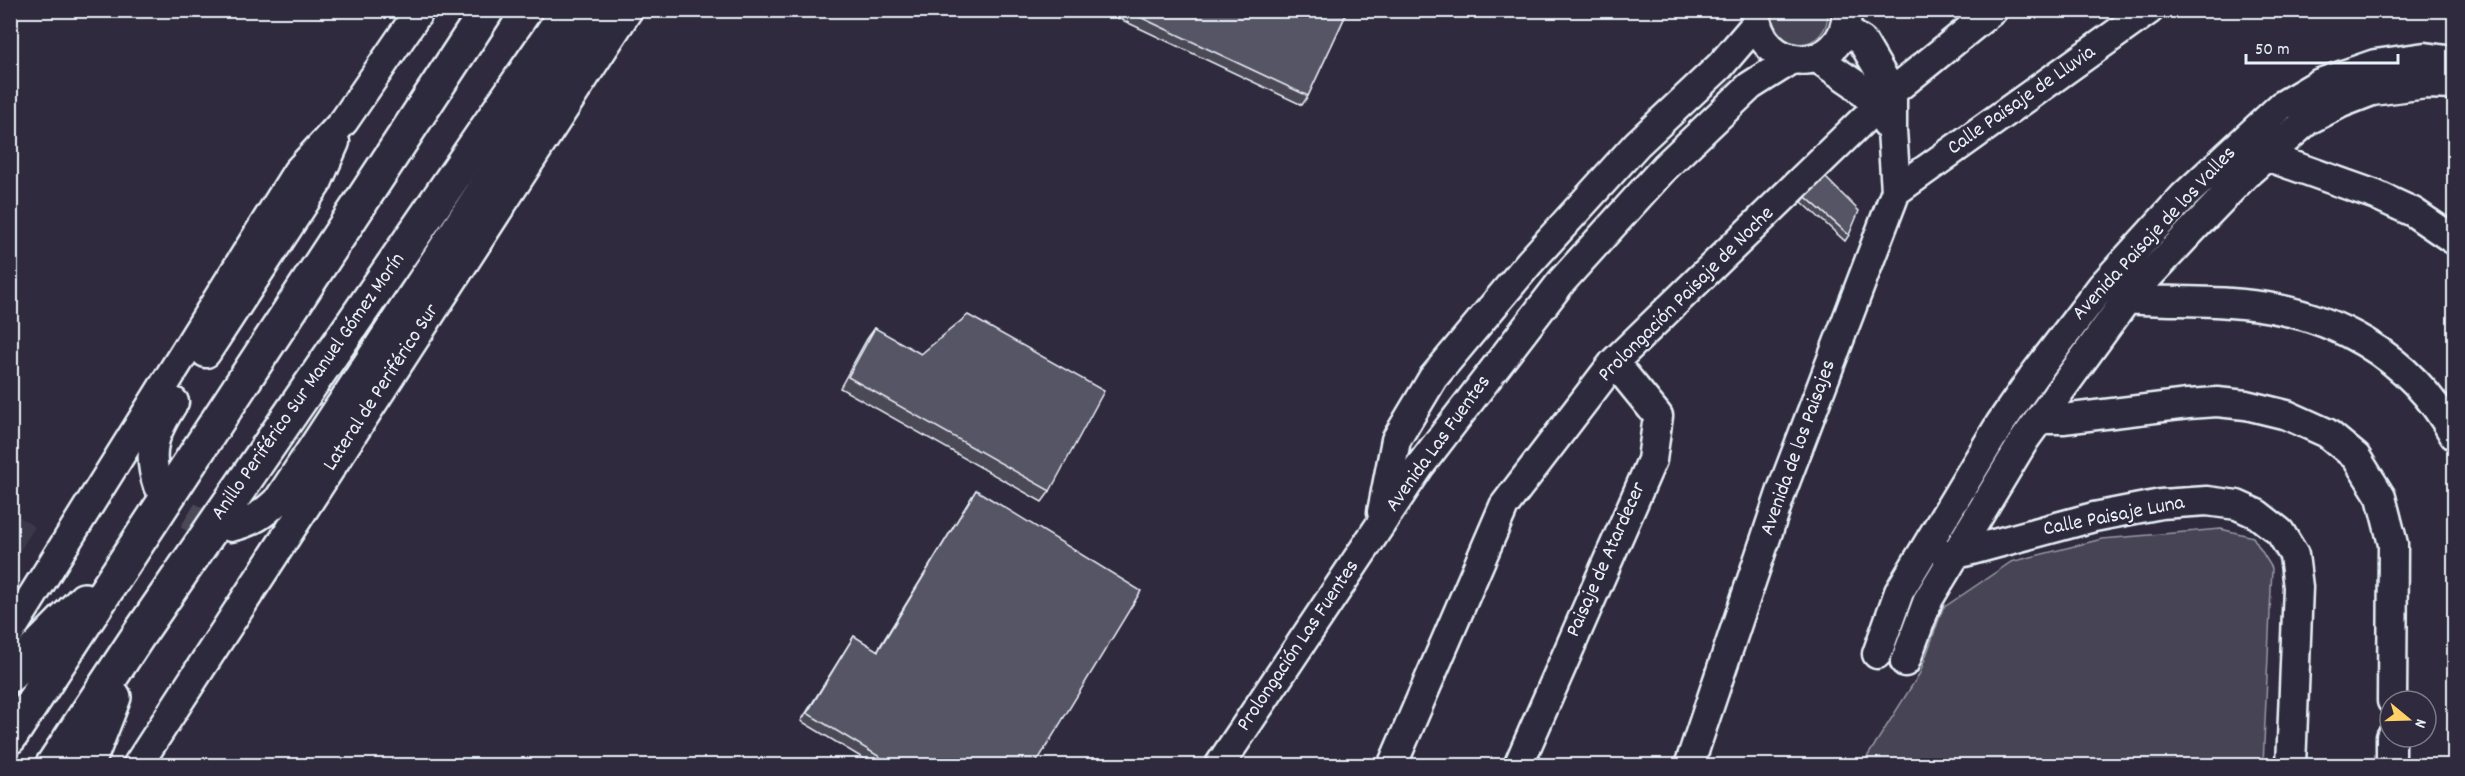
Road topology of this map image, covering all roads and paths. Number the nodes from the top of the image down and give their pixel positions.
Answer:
1 (420, 10) edge
2 (487, 10) edge
3 (568, 10) edge
4 (599, 10) edge
5 (628, 10) edge
6 (1993, 10) edge
7 (2149, 10) edge
8 (1848, 16) edge
9 (1755, 17) edge
10 (1804, 59) junction
11 (2454, 61) edge
12 (2454, 85) edge
13 (1886, 110) junction
14 (344, 121) junction
15 (2266, 156) junction
16 (1896, 191) junction
17 (2454, 240) edge
18 (2127, 299) junction
19 (1614, 362) junction
20 (2039, 418) junction
21 (2454, 435) edge
22 (158, 486) tunnel mouth
23 (1379, 526) junction
24 (231, 527) tunnel mouth
25 (139, 543) junction
26 (1922, 554) junction
27 (1957, 554) junction
28 (10, 632) edge
29 (138, 636) junction
30 (1877, 654) dead end
31 (1905, 662) dead end
32 (10, 675) edge
33 (2392, 689) edge
34 (10, 737) edge
35 (2391, 749) edge
36 (52, 765) edge
37 (87, 765) edge
38 (137, 765) edge
39 (1219, 765) edge
40 (1392, 765) edge
41 (1518, 765) edge
42 (1689, 765) edge
43 (2291, 765) edge
44 (2391, 765) edge

1 - 14 street
2 - 25 highway
3 - 29 highway, Anillo Periférico Sur Manuel Gómez Morín
4 - 24 street
5 - 38 street, Lateral de Periférico Sur
6 - 13 street, Prolongación Paisaje de Noche
7 - 16 street, Calle Paisaje de Lluvia
8 - 10 street, Avenida Las Fuentes
8 - 13 street, Avenida de los Paisajes
9 - 10 street
9 - 23 street, Avenida Las Fuentes
10 - 13 street
10 - 23 street, Avenida Las Fuentes
11 - 26 street, Avenida Paisaje de los Valles
12 - 15 street, Avenida Paisaje de los Valles
13 - 16 street, Avenida de los Paisajes
13 - 19 street, Prolongación Paisaje de Noche
14 - 22 street
14 - 28 street
15 - 17 street
15 - 18 street, Avenida Paisaje de los Valles
16 - 42 street, Avenida de los Paisajes
18 - 20 street, Avenida Paisaje de los Valles
18 - 21 street
19 - 40 street, Prolongación Paisaje de Noche
19 - 41 street, Paisaje de Atardecer
20 - 27 street, Avenida Paisaje de los Valles
20 - 33 street
23 - 39 street, Prolongación Las Fuentes
25 - 32 highway
25 - 34 highway
26 - 27 street, Calle Paisaje Luna
26 - 30 street, Avenida Paisaje de los Valles
27 - 31 street, Avenida Paisaje de los Valles
27 - 43 street, Calle Paisaje Luna
29 - 36 highway, Anillo Periférico Sur Manuel Gómez Morín
29 - 37 highway
35 - 44 street

